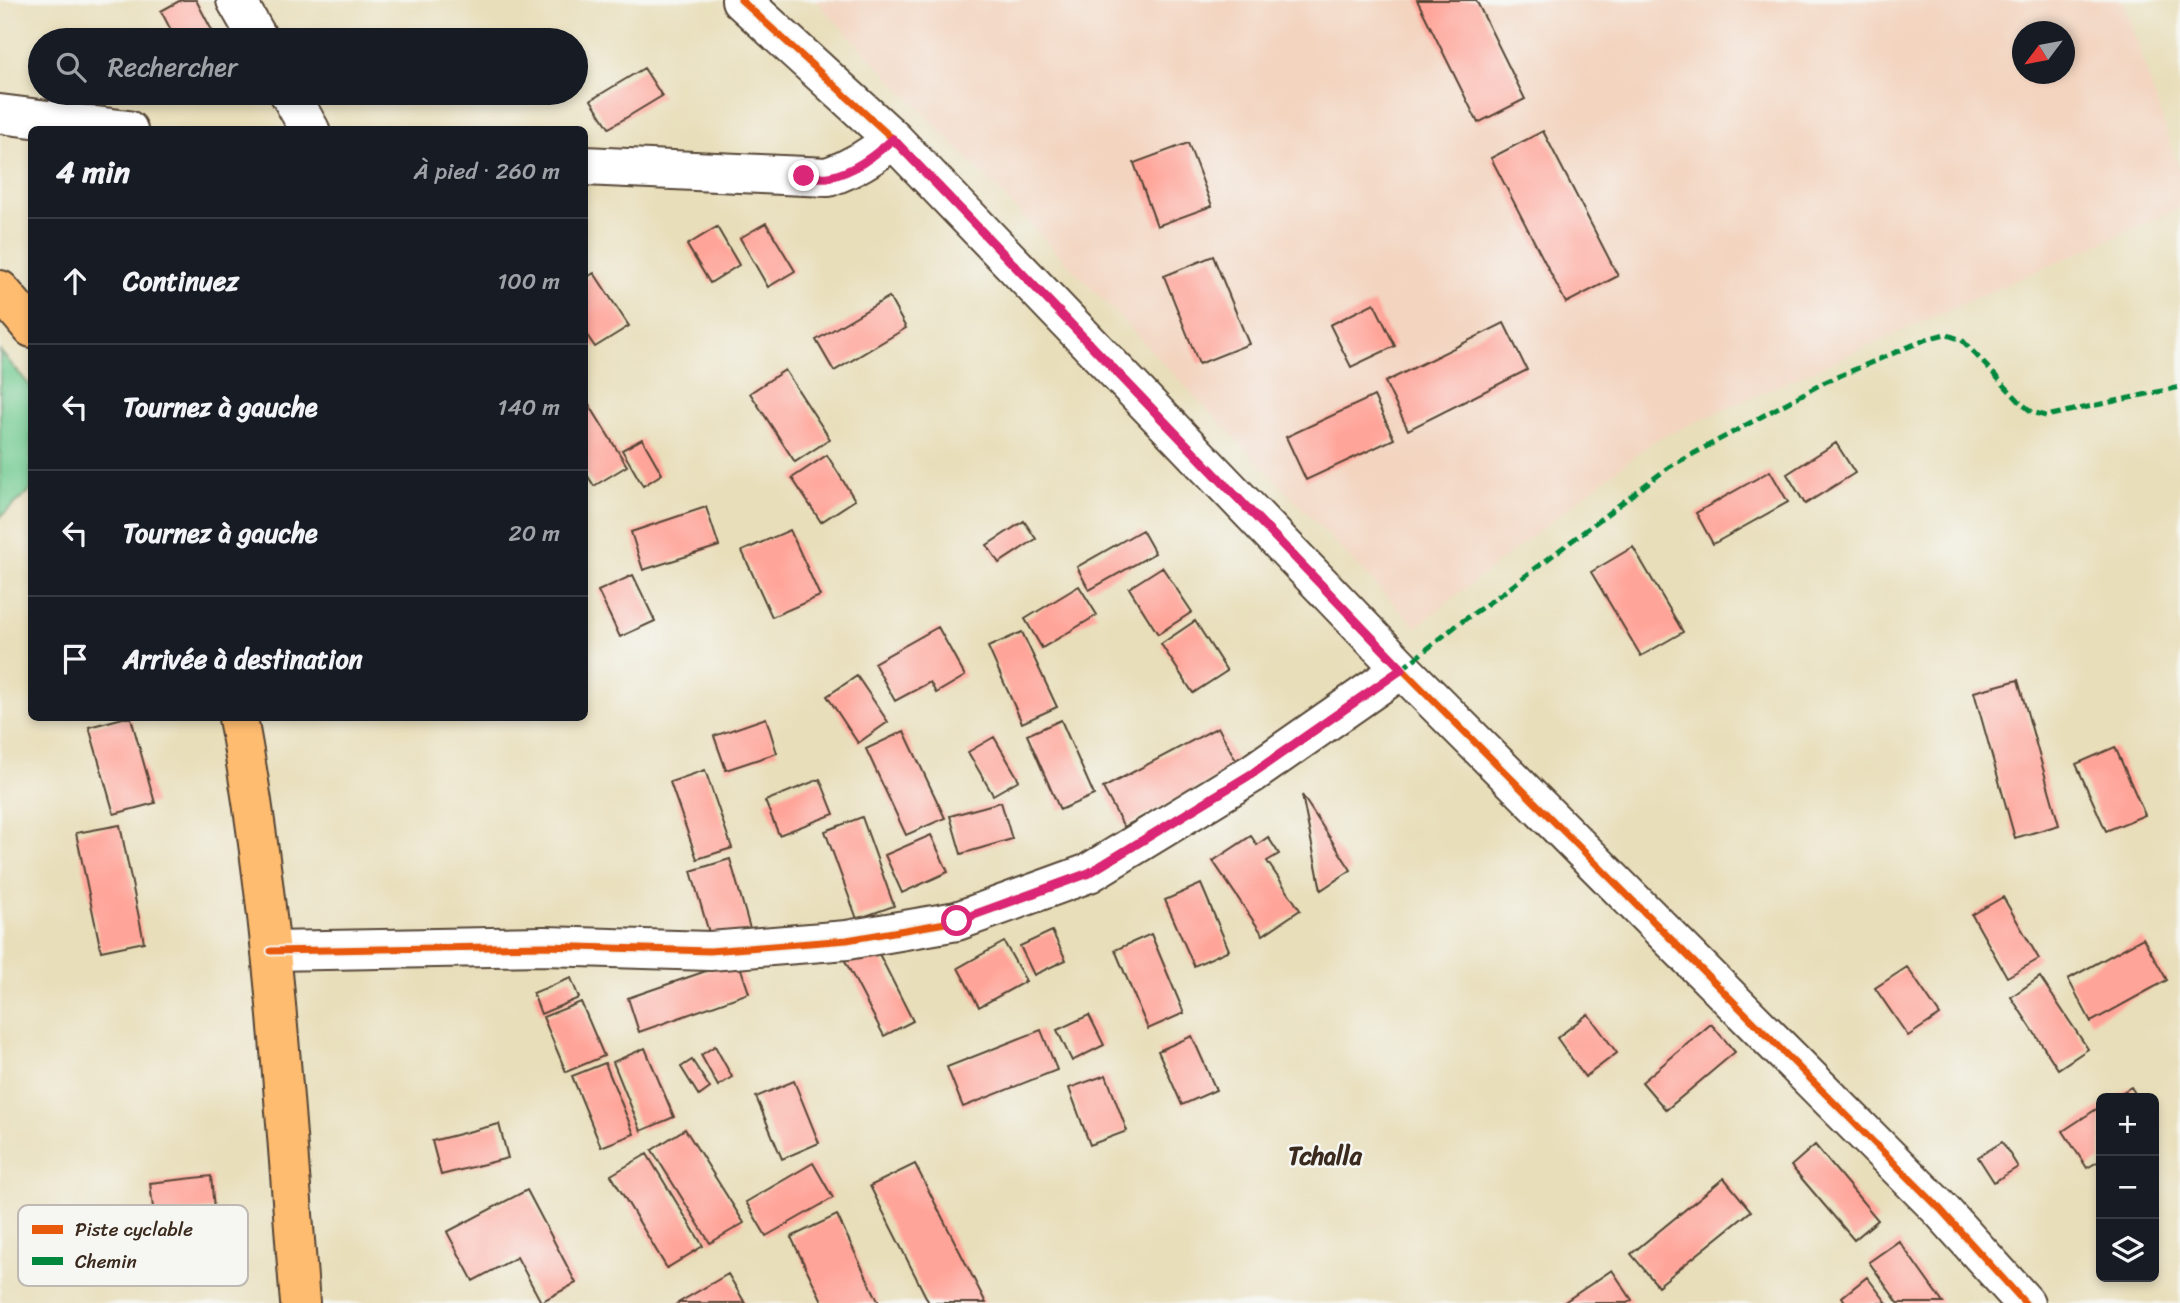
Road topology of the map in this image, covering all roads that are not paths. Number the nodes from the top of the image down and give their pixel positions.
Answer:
1 (236, 0) edge
2 (741, 0) edge
3 (252, 28) edge
4 (296, 105) edge
5 (0, 114) edge
6 (96, 126) edge
7 (308, 126) edge
8 (893, 139) junction
9 (588, 166) edge
10 (0, 290) edge
11 (28, 323) edge
12 (1402, 669) junction
13 (239, 721) edge
14 (271, 951) junction
15 (300, 1303) edge
16 (2025, 1303) edge

1 - 3 street
2 - 8 street
4 - 7 street
5 - 6 street
8 - 9 street
8 - 12 street
10 - 11 main road
12 - 14 street
12 - 16 street
13 - 14 main road
14 - 15 main road

